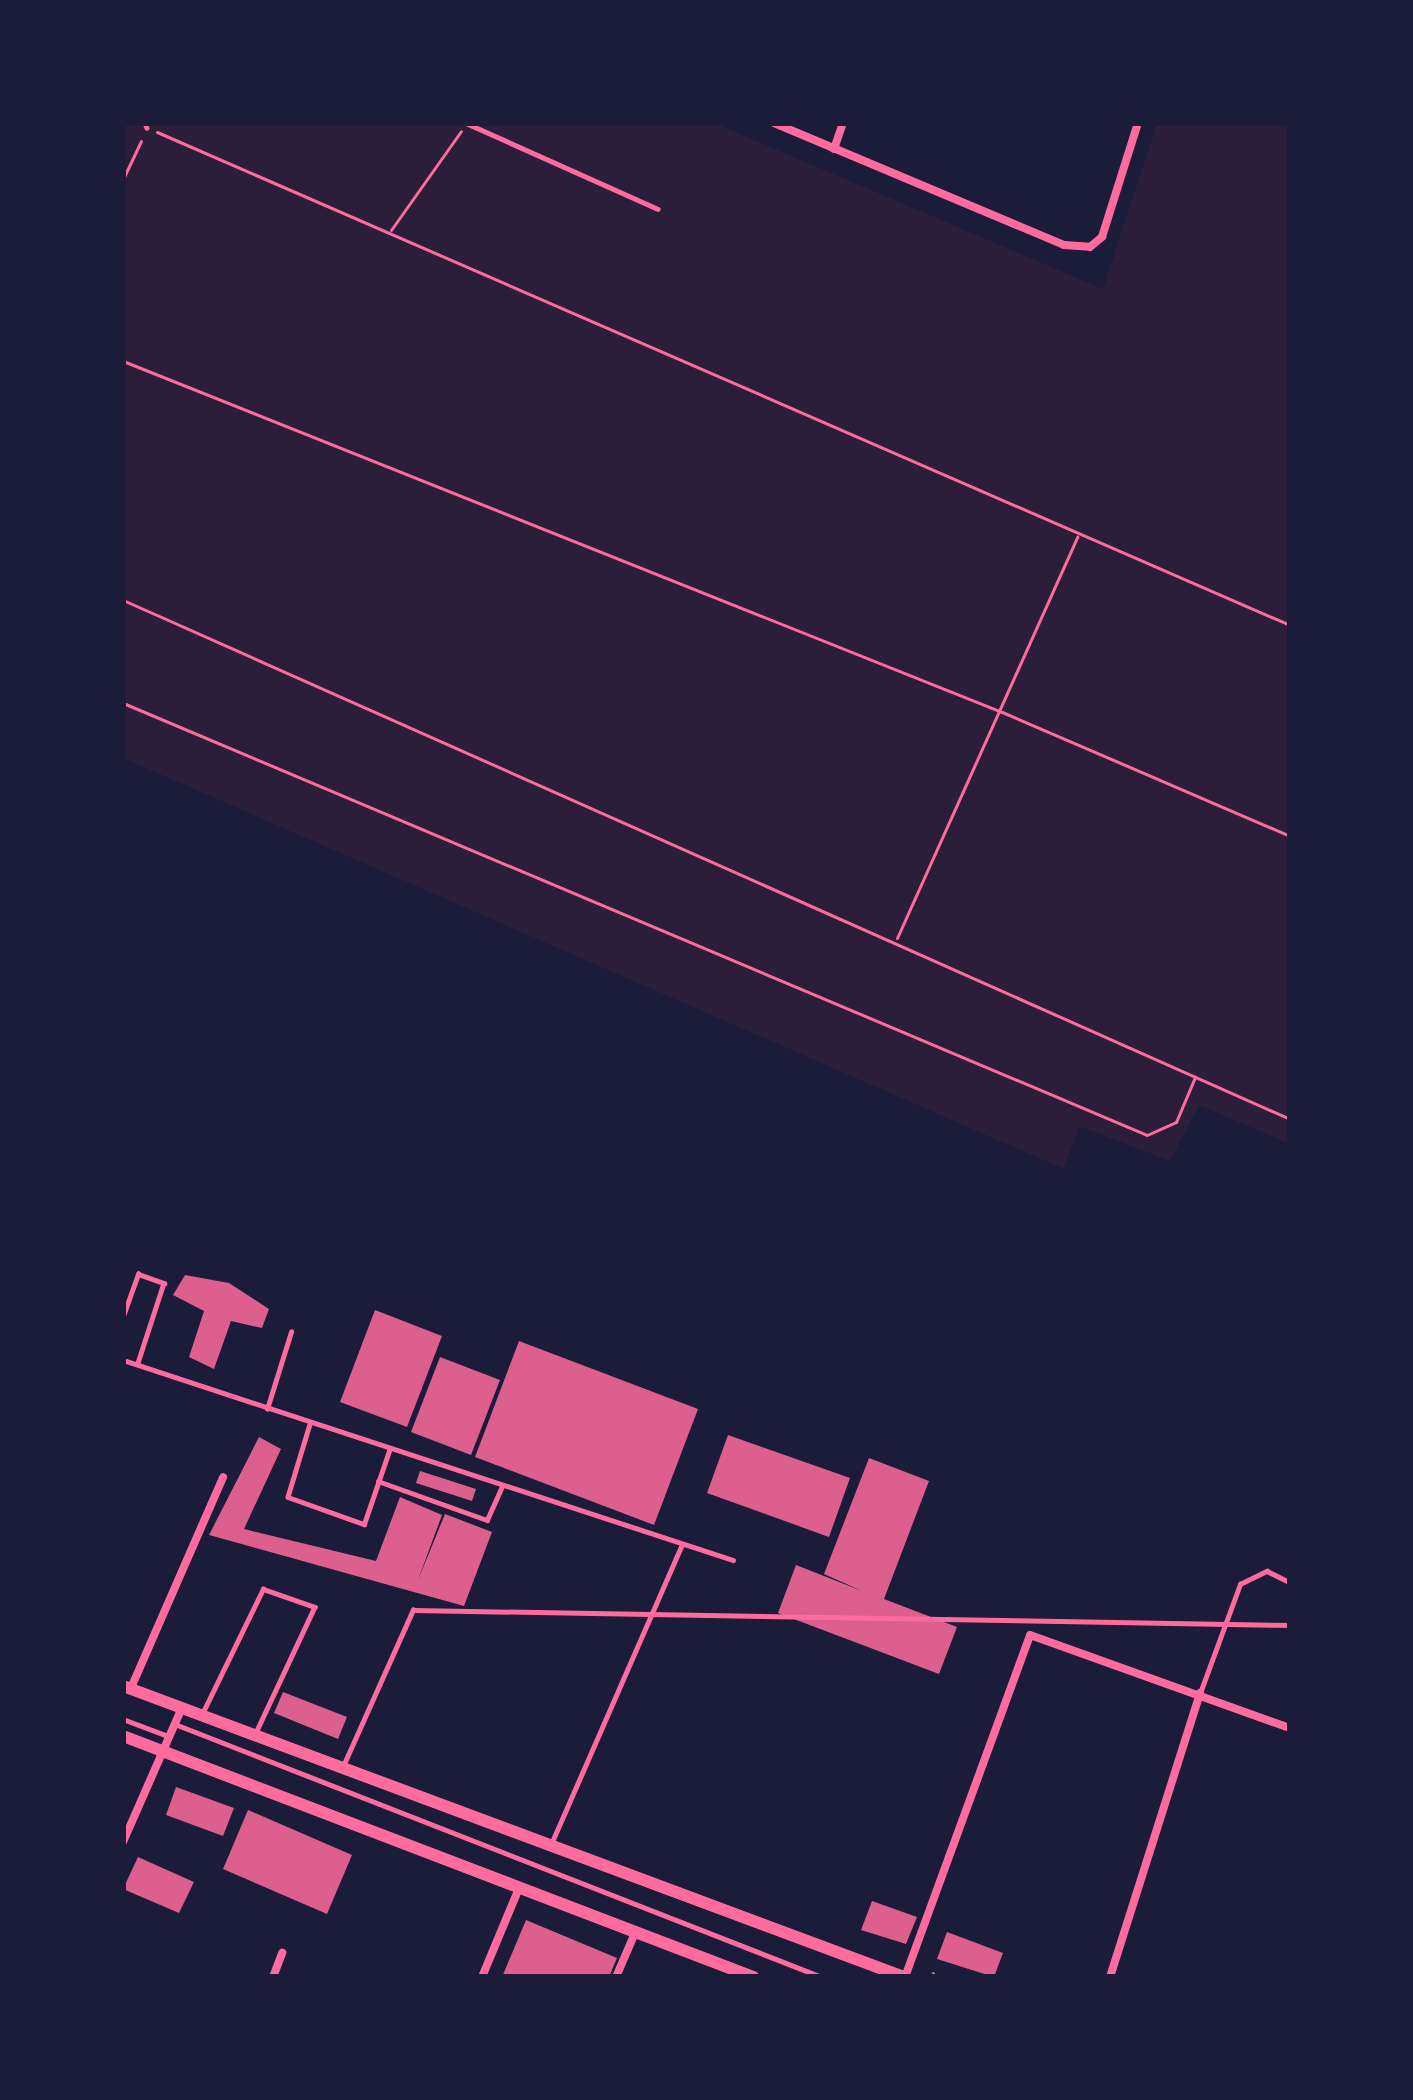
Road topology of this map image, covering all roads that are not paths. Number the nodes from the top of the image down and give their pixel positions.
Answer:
1 (774, 123) edge
2 (843, 123) edge
3 (1138, 123) edge
4 (466, 124) edge
5 (834, 148) junction
6 (658, 209) dead end
7 (123, 1316) edge
8 (291, 1332) dead end
9 (123, 1360) edge
10 (137, 1365) junction
11 (267, 1409) junction
12 (310, 1424) junction
13 (389, 1451) junction
14 (224, 1478) dead end
15 (379, 1481) junction
16 (502, 1487) junction
17 (682, 1544) junction
18 (733, 1560) dead end
19 (1290, 1582) edge
20 (1290, 1625) edge
21 (126, 1688) edge
22 (1200, 1693) junction
23 (178, 1717) junction
24 (200, 1717) junction
25 (123, 1719) edge
26 (1290, 1728) edge
27 (123, 1736) edge
28 (170, 1736) junction
29 (254, 1737) junction
30 (164, 1751) junction
31 (341, 1769) junction
32 (123, 1842) edge
33 (549, 1846) junction
34 (519, 1888) junction
35 (634, 1933) junction
36 (282, 1953) dead end
37 (273, 1977) edge
38 (482, 1977) edge
39 (616, 1977) edge
40 (753, 1977) edge
41 (822, 1977) edge
42 (904, 1977) edge
43 (1110, 1977) edge

1 - 5 street
2 - 5 street
3 - 5 street
4 - 6 lane
7 - 10 lane
8 - 11 lane
9 - 10 lane
10 - 11 lane
11 - 12 lane
12 - 13 lane
12 - 15 lane
13 - 15 lane
13 - 16 lane
14 - 21 street
15 - 16 lane
16 - 17 lane
17 - 18 lane
17 - 33 lane
19 - 22 lane
20 - 31 lane
21 - 23 main road
22 - 26 street
22 - 42 street
22 - 43 street
23 - 24 main road
23 - 28 street
23 - 41 lane
24 - 29 main road
24 - 29 lane
25 - 28 lane
27 - 30 main road
28 - 30 street
29 - 31 main road
30 - 32 street
30 - 34 main road
31 - 33 main road
33 - 42 main road
34 - 35 main road
34 - 38 street
35 - 39 street
35 - 40 main road
36 - 37 street

